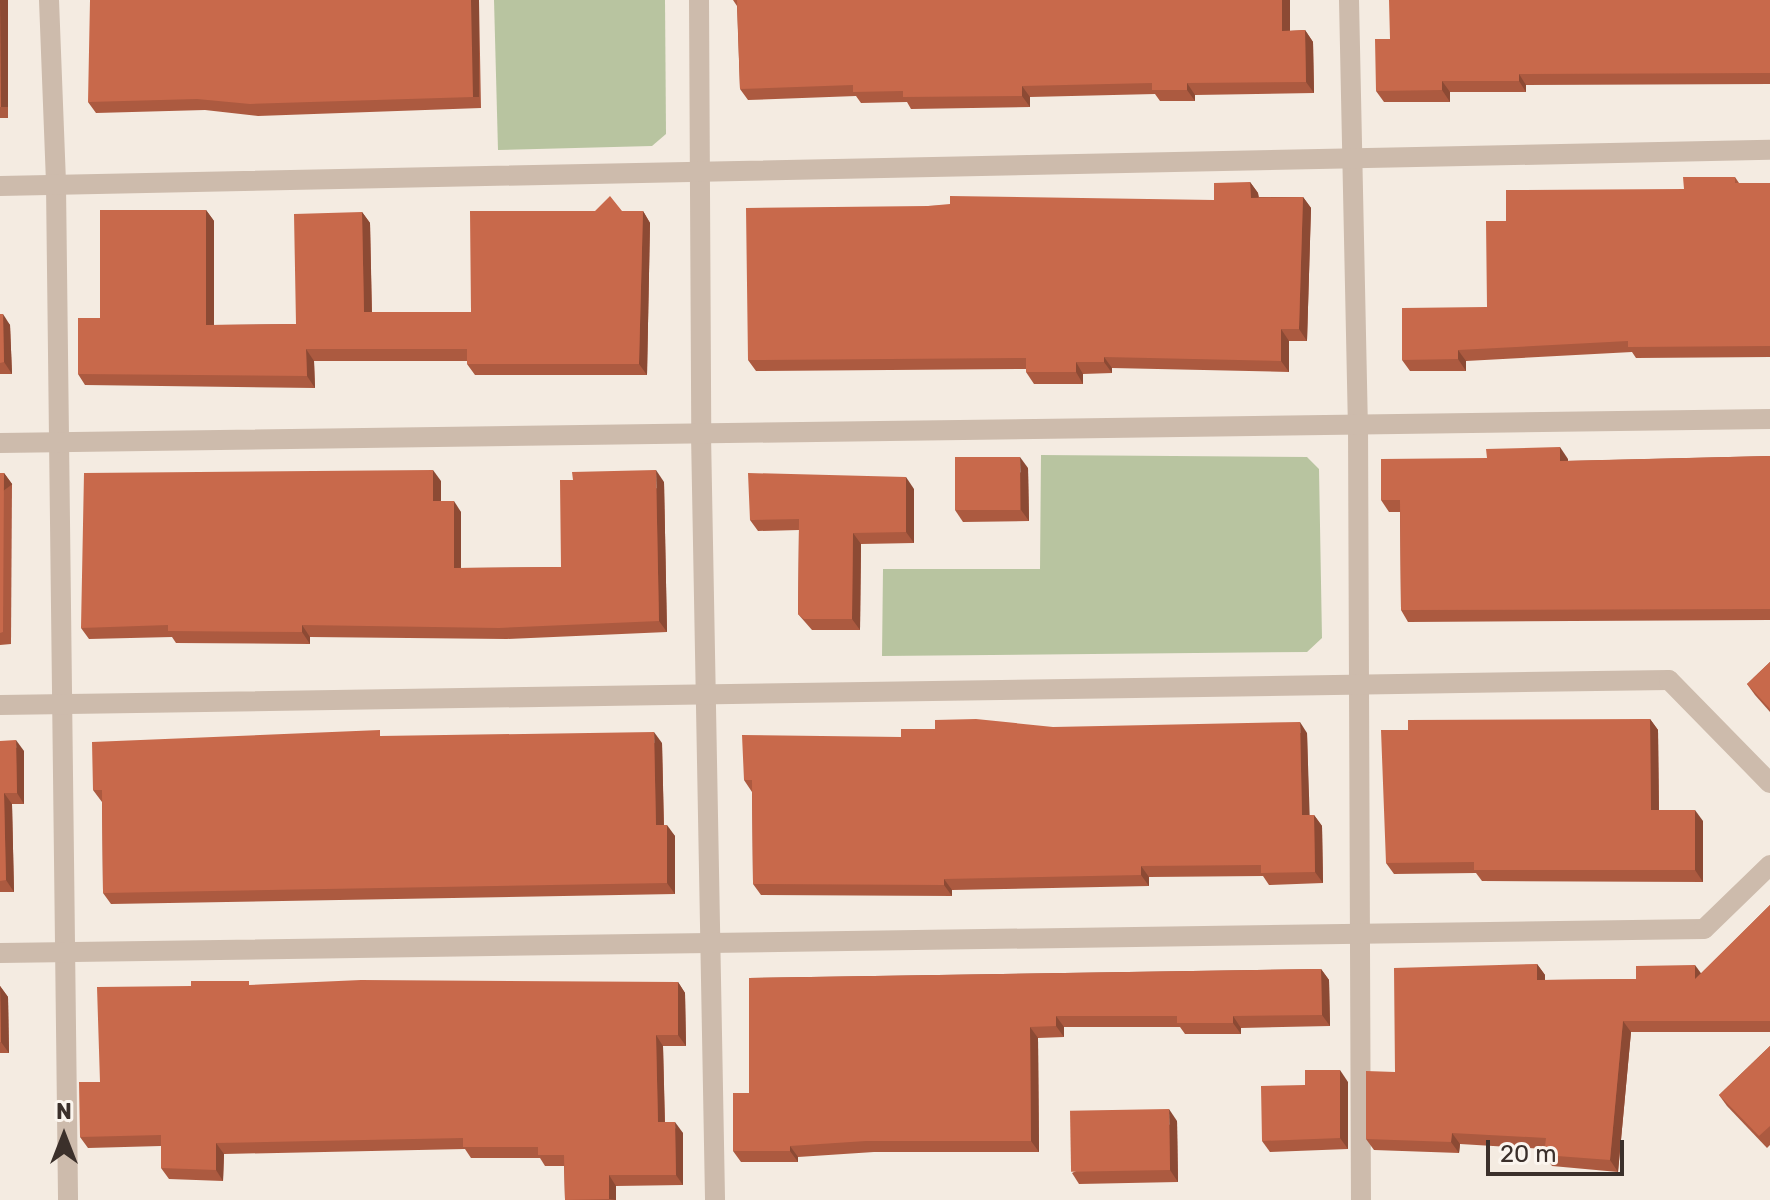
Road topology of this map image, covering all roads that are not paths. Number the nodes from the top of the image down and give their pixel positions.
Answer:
1 (49, 0) edge
2 (699, 0) edge
3 (1349, 0) edge
4 (1770, 150) edge
5 (1350, 159) junction
6 (701, 172) junction
7 (56, 185) junction
8 (0, 186) edge
9 (1770, 419) edge
10 (1358, 425) junction
11 (701, 434) junction
12 (56, 442) junction
13 (0, 443) edge
14 (1358, 684) junction
15 (706, 694) junction
16 (61, 704) junction
17 (0, 705) edge
18 (1770, 783) edge
19 (1770, 865) edge
20 (1359, 932) junction
21 (710, 945) junction
22 (0, 953) edge
23 (64, 953) junction
24 (68, 1200) edge
25 (715, 1200) edge
26 (1361, 1200) edge

1 - 7 street
2 - 6 street
3 - 5 street
4 - 5 street
5 - 6 street
5 - 10 street
6 - 7 street
6 - 11 street
7 - 8 street
7 - 12 street
9 - 10 street
10 - 11 street
10 - 14 street
11 - 12 street
11 - 15 street
12 - 13 street
12 - 16 street
14 - 15 street
14 - 18 street
14 - 20 street
15 - 16 street
15 - 21 street
16 - 17 street
16 - 23 street
19 - 20 street
20 - 21 street
20 - 26 street
21 - 23 street
21 - 25 street
22 - 23 street
23 - 24 street

